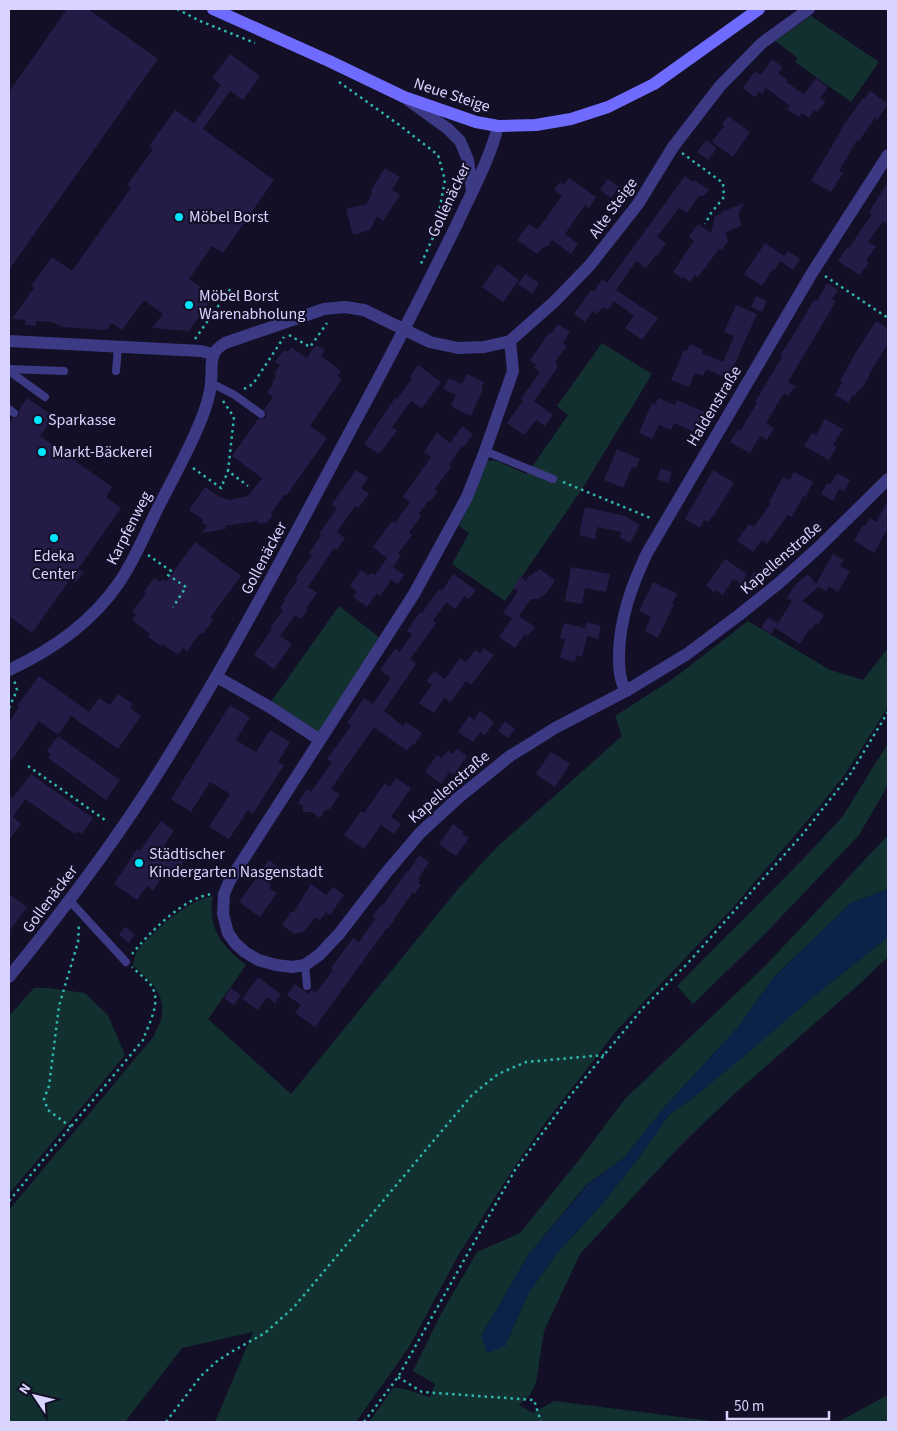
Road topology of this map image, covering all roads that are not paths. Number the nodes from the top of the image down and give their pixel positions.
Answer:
1 (213, 9) edge
2 (759, 9) edge
3 (809, 9) edge
4 (404, 97) junction
5 (498, 126) junction
6 (888, 155) edge
7 (472, 192) junction
8 (404, 330) junction
9 (9, 341) edge
10 (510, 341) junction
11 (118, 347) junction
12 (212, 354) junction
13 (9, 370) edge
14 (64, 371) dead end
15 (116, 371) dead end
16 (211, 383) junction
17 (45, 397) dead end
18 (261, 414) dead end
19 (485, 451) junction
20 (553, 479) road end
21 (888, 479) edge
22 (9, 670) edge
23 (217, 677) junction
24 (626, 691) junction
25 (320, 740) junction
26 (70, 901) junction
27 (126, 962) road end
28 (305, 965) junction
29 (9, 977) edge
30 (307, 986) dead end

1 - 4 main road, Neue Steige
2 - 5 main road, Neue Steige
3 - 10 street, Alte Steige
4 - 5 main road, Neue Steige
4 - 7 street
5 - 7 street, Gollenäcker
6 - 24 street, Haldenstraße
7 - 8 street, Gollenäcker
8 - 10 street, Alte Steige
8 - 12 street
8 - 23 street, Gollenäcker
9 - 11 street
10 - 19 street
11 - 12 street
11 - 15 lane
12 - 16 street, Karpfenweg
13 - 14 lane
13 - 17 lane
16 - 18 lane
16 - 22 street, Karpfenweg
19 - 20 lane
19 - 25 street
21 - 24 street, Kapellenstraße
23 - 25 street
23 - 26 street, Gollenäcker
24 - 28 street, Kapellenstraße
25 - 28 street
26 - 27 lane
26 - 29 street, Gollenäcker
28 - 30 lane

